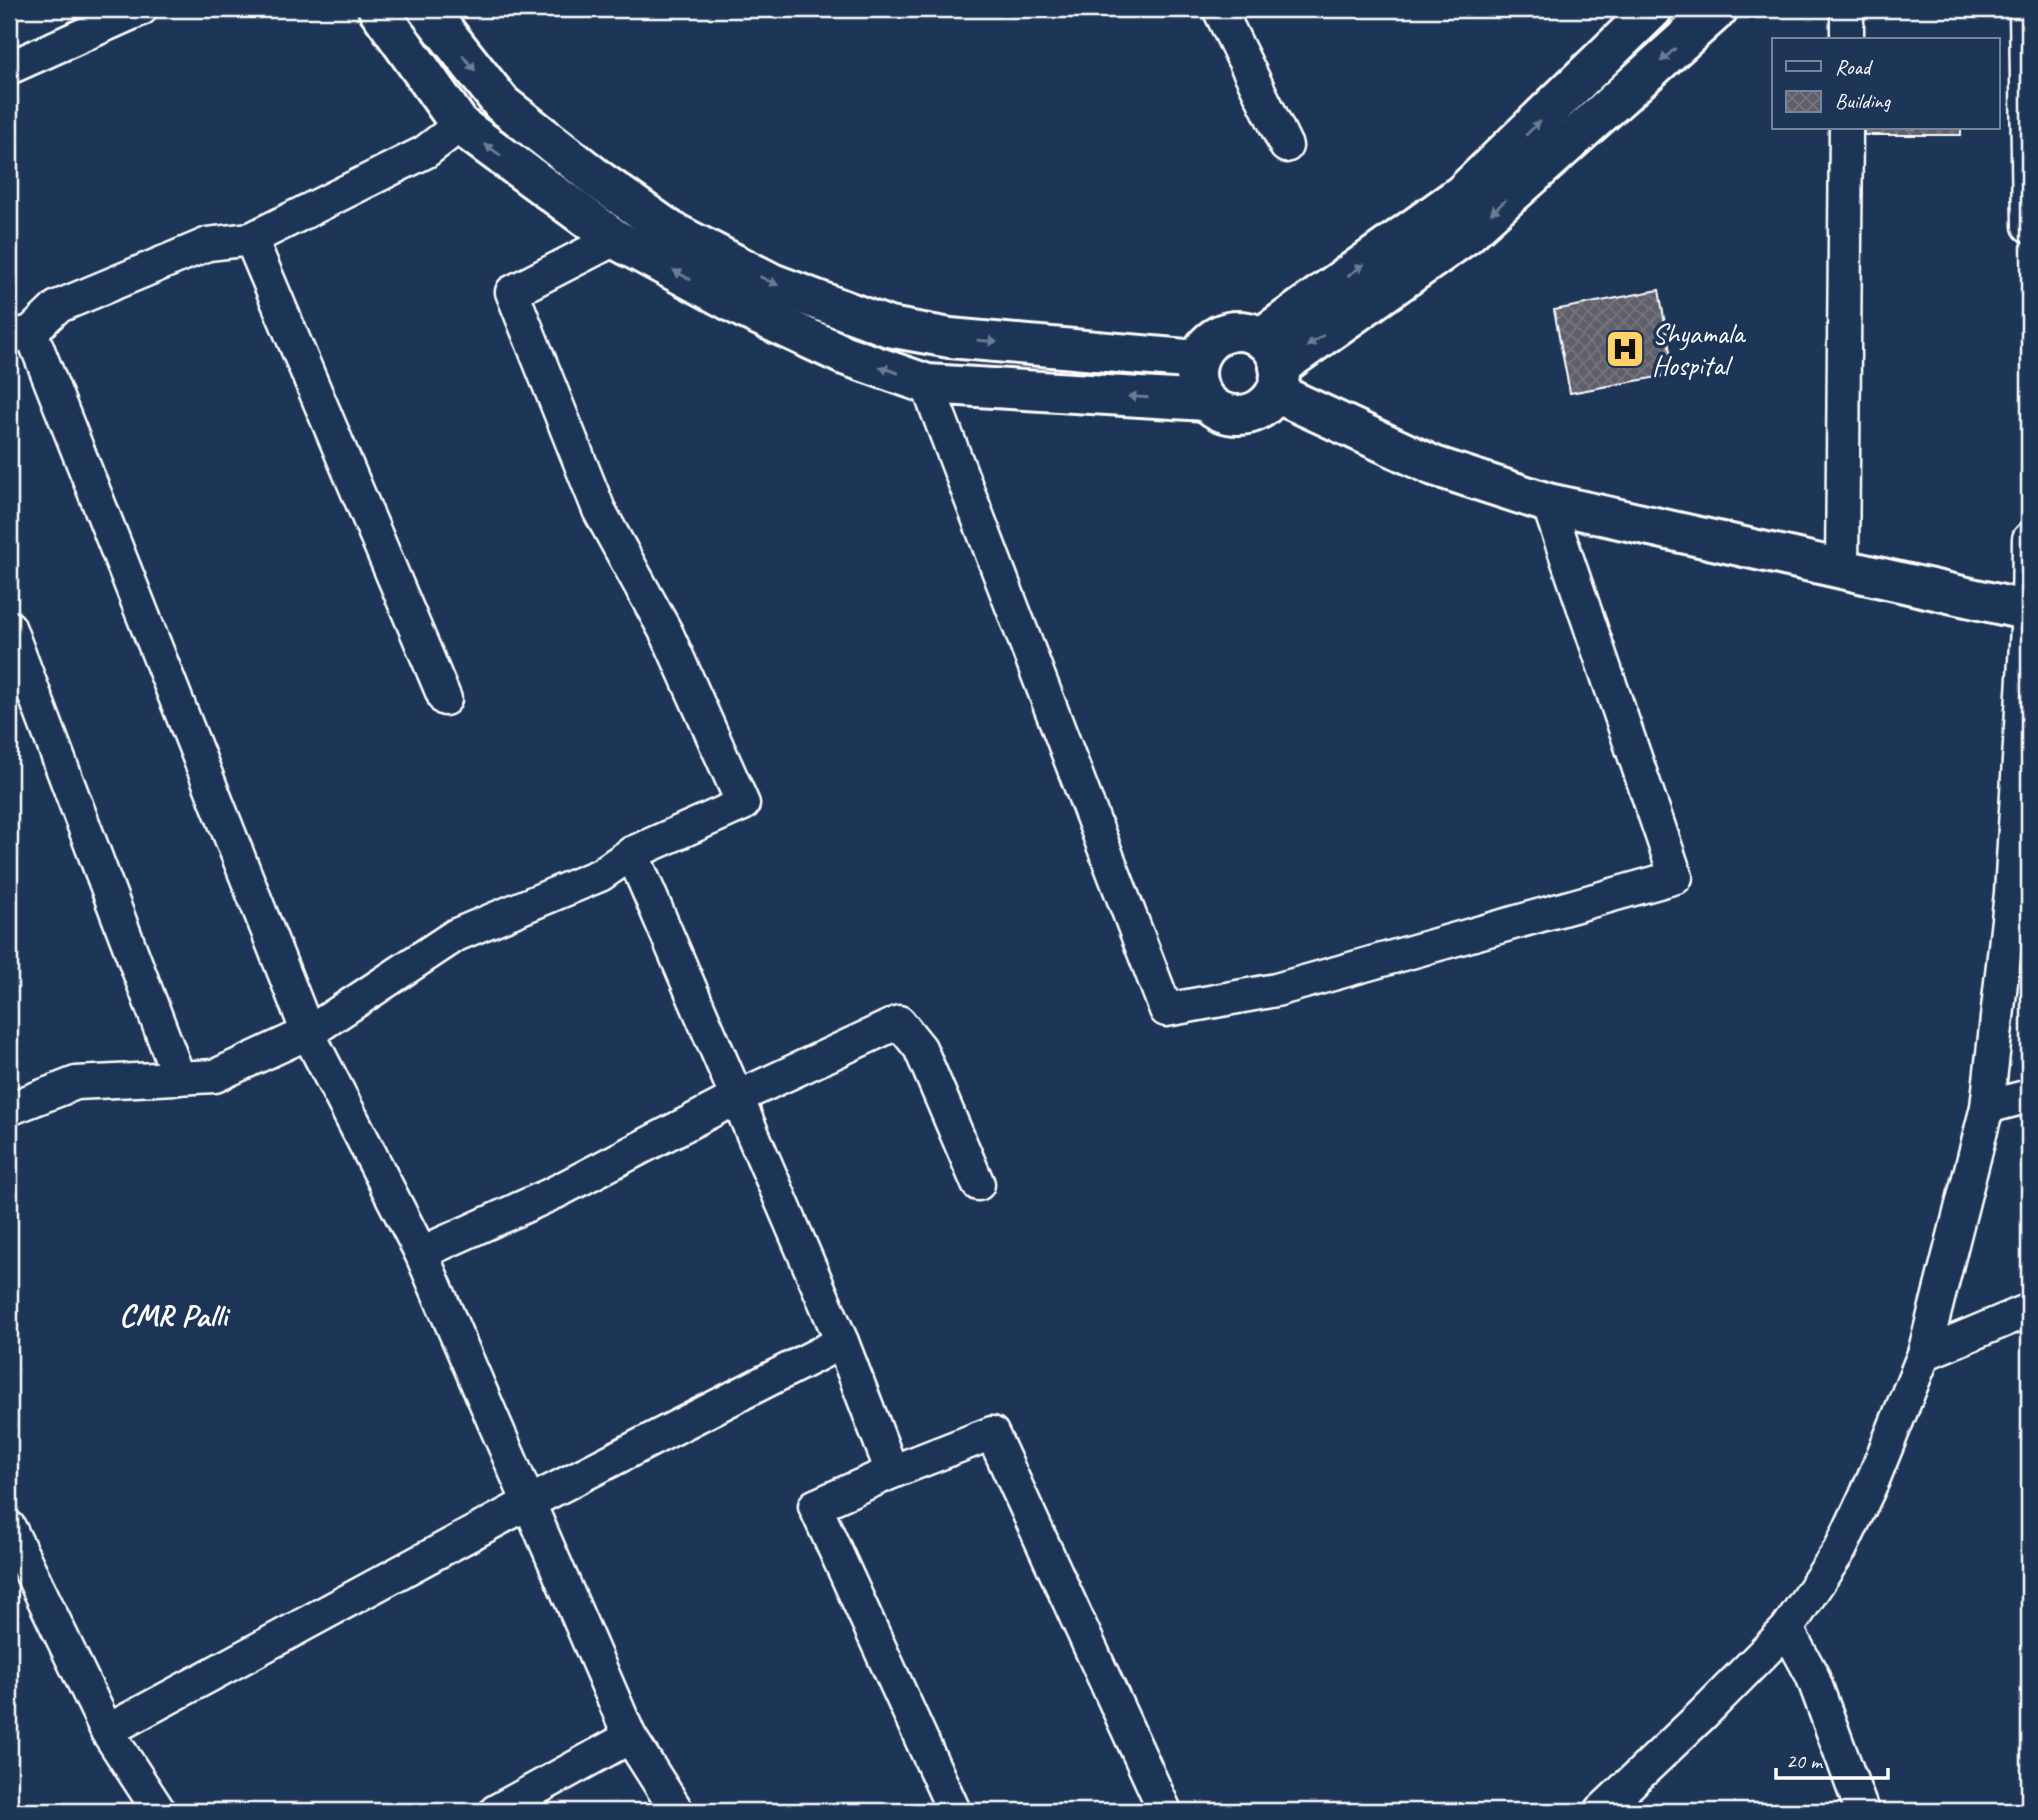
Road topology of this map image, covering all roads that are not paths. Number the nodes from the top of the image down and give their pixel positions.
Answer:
1 (141, 9) edge
2 (378, 9) edge
3 (427, 9) edge
4 (1219, 9) edge
5 (1653, 9) edge
6 (1718, 9) edge
7 (1847, 9) edge
8 (2026, 9) edge
9 (1847, 38) edge
10 (9, 68) edge
11 (460, 125) junction
12 (1846, 130) edge
13 (1286, 146) dead end
14 (2029, 226) edge
15 (251, 239) junction
16 (615, 239) junction
17 (20, 334) edge
18 (1197, 360) junction
19 (1272, 366) junction
20 (927, 384) junction
21 (1206, 401) junction
22 (1548, 503) junction
23 (2029, 539) edge
24 (1842, 569) junction
25 (2029, 611) edge
26 (9, 627) edge
27 (445, 699) dead end
28 (632, 853) junction
29 (308, 1033) junction
30 (179, 1078) junction
31 (2029, 1096) edge
32 (736, 1098) junction
33 (1987, 1107) junction
34 (9, 1109) edge
35 (978, 1184) dead end
36 (421, 1253) junction
37 (2029, 1310) edge
38 (842, 1342) junction
39 (1924, 1354) junction
40 (892, 1472) junction
41 (528, 1503) junction
42 (9, 1527) edge
43 (1787, 1629) junction
44 (107, 1731) junction
45 (630, 1737) junction
46 (159, 1811) edge
47 (496, 1811) edge
48 (677, 1811) edge
49 (954, 1811) edge
50 (1165, 1811) edge
51 (1601, 1811) edge
52 (1862, 1811) edge

1 - 10 street
2 - 11 main road
3 -> 18 main road
4 - 13 street
19 -> 5 main road
6 -> 19 main road
7 - 9 street
8 - 14 street
11 - 15 street
16 -> 11 main road
12 - 24 street
15 - 17 street
15 - 27 street
20 -> 16 main road
16 - 28 street
17 - 29 street
18 - 19 main road
18 - 21 main road
19 - 21 main road
19 - 22 main road
21 -> 20 main road
20 - 22 street
22 - 24 main road
23 - 25 street
24 - 25 main road
25 - 33 street
26 - 30 street
28 - 29 street
28 - 32 street
29 - 30 street
29 - 36 street
30 - 34 street
31 - 33 street
32 - 35 street
32 - 36 street
32 - 38 street
33 - 39 street
36 - 41 street
37 - 39 street
38 - 40 street
38 - 41 street
39 - 43 street
40 - 49 street
40 - 50 street
41 - 44 street
41 - 45 street
42 - 44 street
43 - 51 street
43 - 52 street
44 - 46 street
45 - 47 street
45 - 48 street

